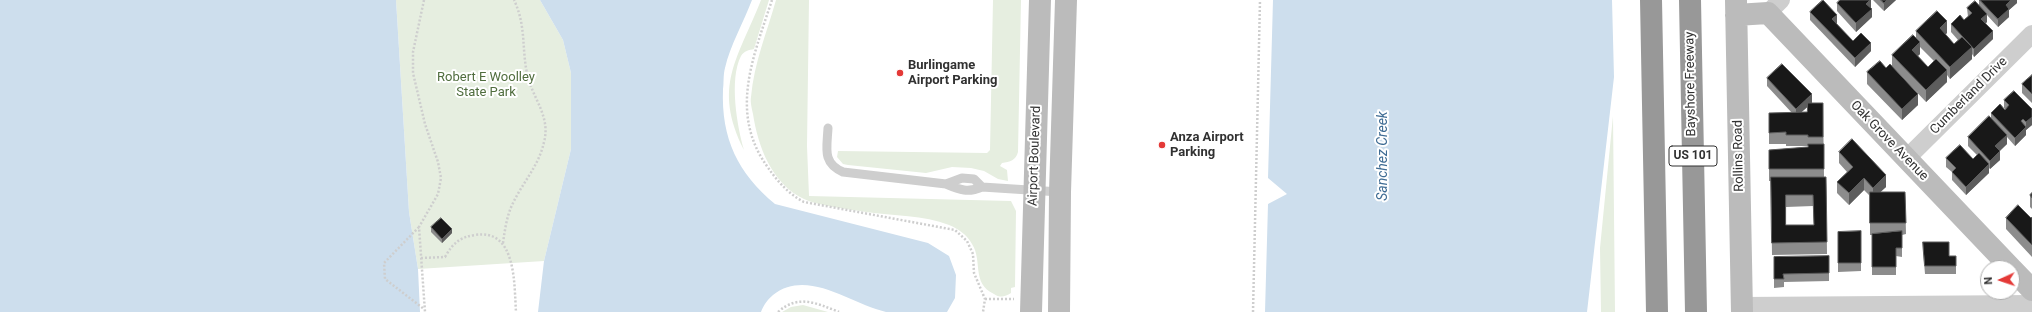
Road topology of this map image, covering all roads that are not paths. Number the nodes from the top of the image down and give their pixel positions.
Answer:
1 (1040, 0) edge
2 (1066, 0) edge
3 (1651, 0) edge
4 (1690, 0) edge
5 (1736, 7) edge
6 (1774, 7) edge
7 (2032, 34) edge
8 (1038, 40) junction
9 (1065, 42) junction
10 (828, 128) dead end
11 (1906, 159) junction
12 (1033, 191) junction
13 (1060, 192) junction
14 (2002, 260) edge
15 (1032, 274) junction
16 (1060, 277) junction
17 (2020, 278) edge
18 (2032, 290) edge
19 (2032, 304) edge
20 (1024, 306) edge
21 (1742, 309) edge
22 (1059, 312) edge
23 (1657, 312) edge
24 (1696, 312) edge

1 - 8 street, Airport Boulevard
2 - 9 street, Airport Boulevard
3 - 23 highway, US 101
4 - 24 highway, Bayshore Freeway / US 101
5 - 6 street
5 - 21 street, Rollins Road
6 - 11 street, Oak Grove Avenue
7 - 11 street, Cumberland Drive
8 - 9 street
8 - 12 street, Airport Boulevard
9 - 13 street, Airport Boulevard
10 - 12 lane
11 - 14 street, Oak Grove Avenue
12 - 13 lane
12 - 15 street, Airport Boulevard
13 - 16 street, Airport Boulevard
15 - 16 street
15 - 20 street, Airport Boulevard
16 - 22 street, Airport Boulevard
17 - 18 street, Oak Grove Avenue
19 - 21 street

